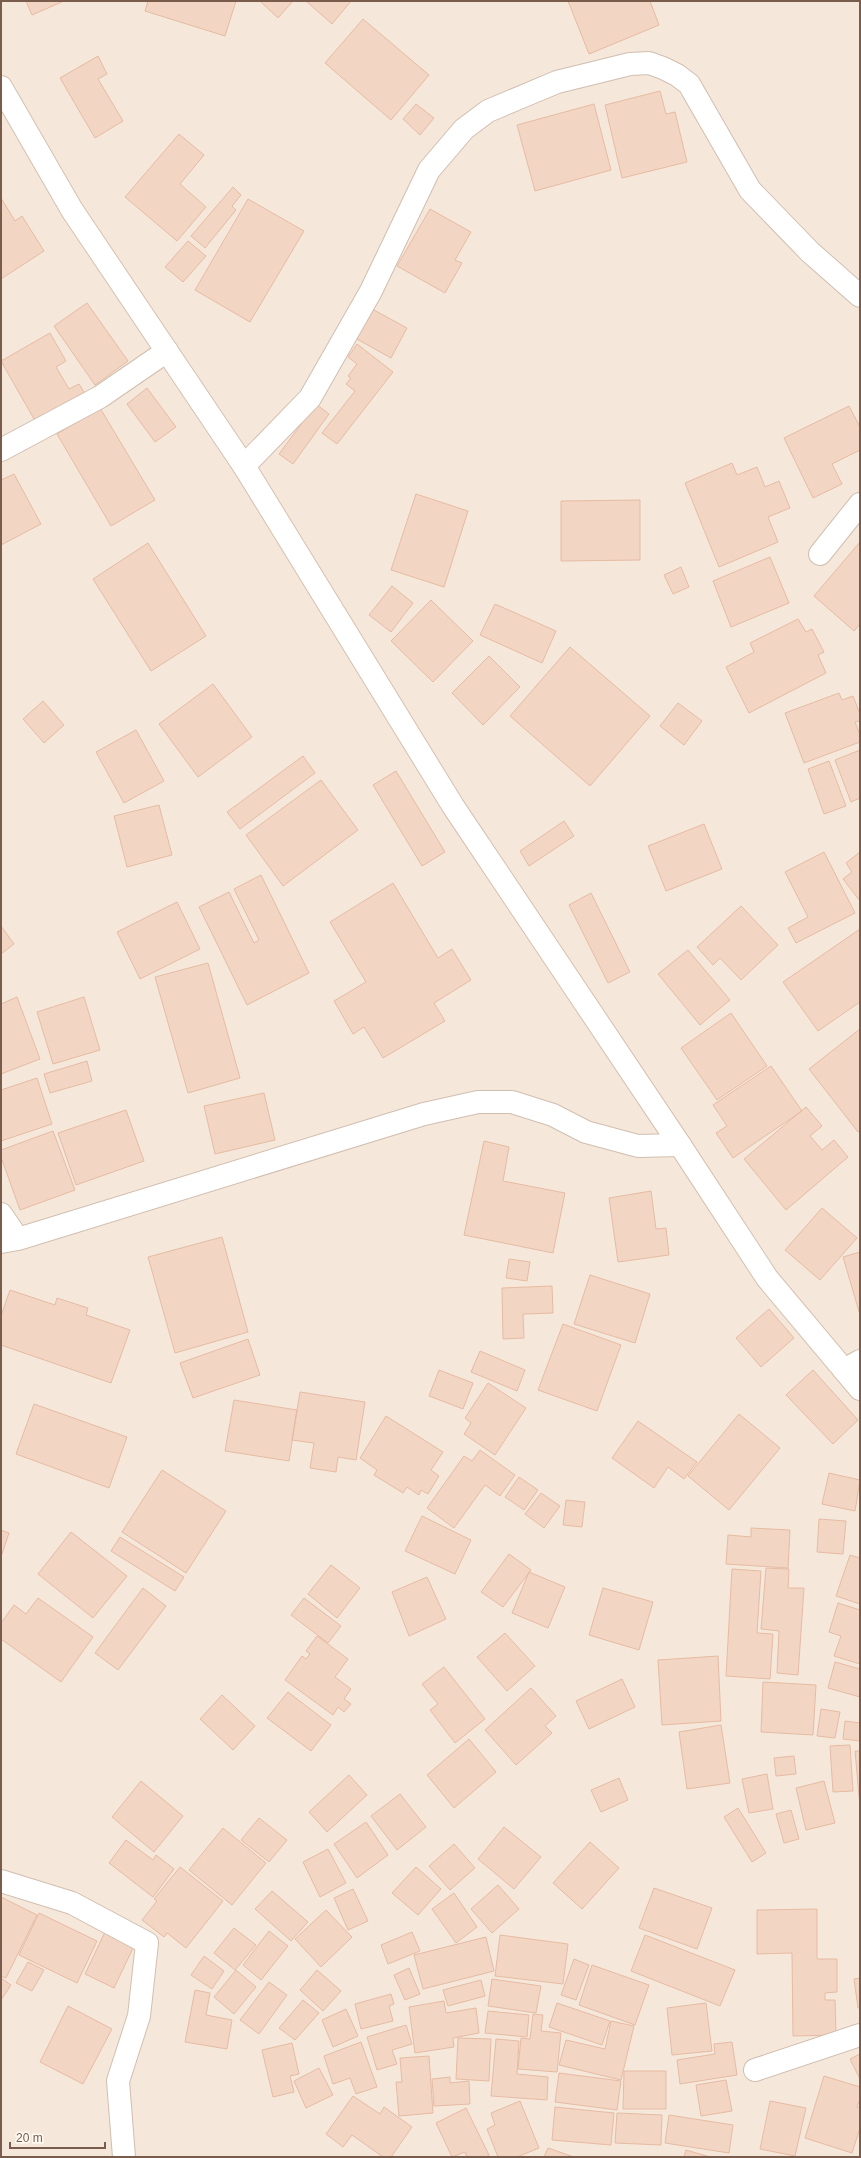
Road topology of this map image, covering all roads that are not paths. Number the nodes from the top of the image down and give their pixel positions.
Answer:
1 (1, 87) edge
2 (860, 296) edge
3 (167, 351) junction
4 (1, 450) edge
5 (244, 466) junction
6 (860, 504) edge
7 (820, 554) dead end
8 (680, 1144) junction
9 (1, 1214) edge
10 (10, 1241) edge
11 (852, 1366) edge
12 (860, 1389) edge
13 (1, 1881) edge
14 (860, 2035) edge
15 (755, 2070) dead end
16 (124, 2157) edge

1 - 3 street
2 - 5 street
3 - 4 street
3 - 5 street
5 - 8 street
6 - 7 street
8 - 10 street
8 - 11 street
9 - 10 street
11 - 12 street
13 - 16 street
14 - 15 street

